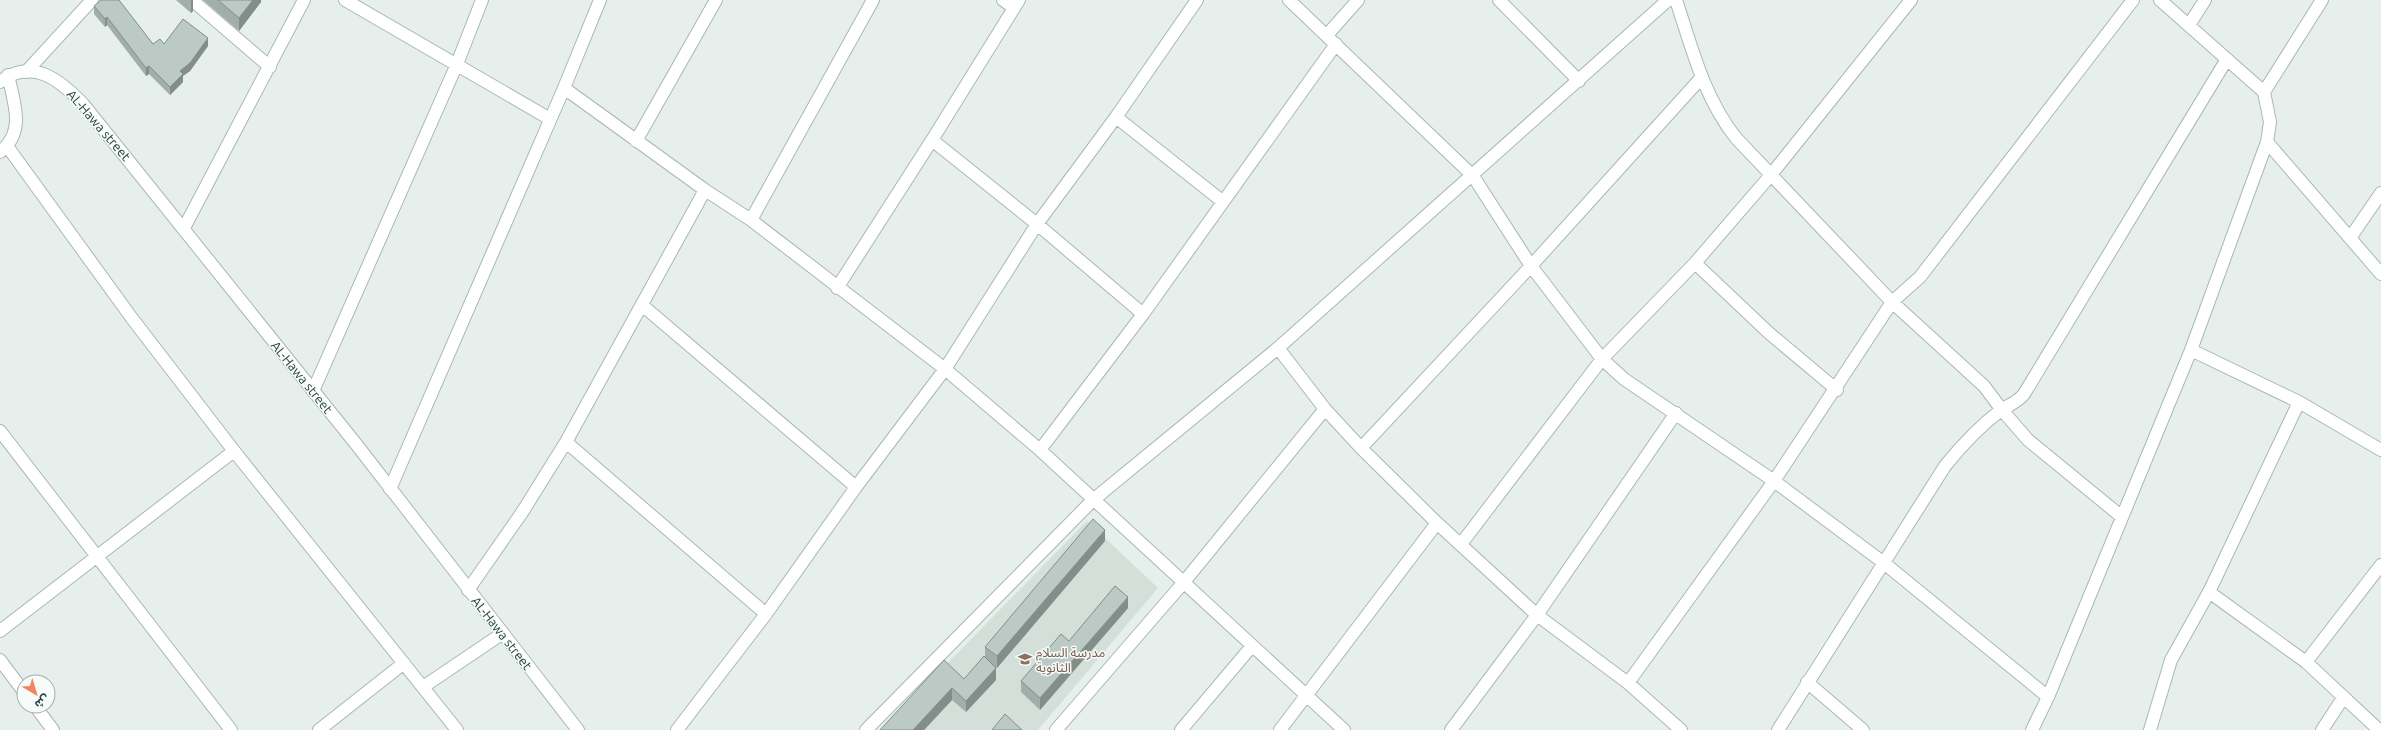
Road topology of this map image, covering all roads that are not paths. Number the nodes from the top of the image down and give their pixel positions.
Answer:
1 (92, 0) edge
2 (192, 0) edge
3 (304, 0) edge
4 (345, 0) edge
5 (482, 0) edge
6 (600, 0) edge
7 (716, 0) edge
8 (873, 0) edge
9 (1003, 0) edge
10 (1197, 0) edge
11 (1289, 0) edge
12 (1358, 0) edge
13 (1499, 0) edge
14 (1668, 0) edge
15 (1676, 0) edge
16 (1911, 0) edge
17 (2134, 0) edge
18 (2160, 0) edge
19 (2204, 0) edge
20 (2322, 0) edge
21 (1016, 4) edge
22 (2189, 25) junction
23 (1327, 35) junction
24 (1336, 44) junction
25 (2227, 59) junction
26 (457, 64) junction
27 (270, 67) junction
28 (26, 72) junction
29 (1702, 76) junction
30 (4, 79) edge
31 (1579, 81) junction
32 (564, 88) junction
33 (2264, 92) junction
34 (1116, 117) junction
35 (550, 120) junction
36 (932, 140) junction
37 (636, 141) junction
38 (2267, 142) junction
39 (4, 149) edge
40 (1473, 176) junction
41 (1770, 176) junction
42 (705, 190) junction
43 (2381, 193) edge
44 (1222, 201) junction
45 (751, 220) junction
46 (1037, 224) junction
47 (184, 228) junction
48 (2350, 238) junction
49 (1695, 263) junction
50 (1531, 266) junction
51 (2381, 274) edge
52 (837, 288) junction
53 (1892, 302) junction
54 (642, 305) junction
55 (1143, 314) junction
56 (1278, 348) junction
57 (2190, 350) junction
58 (1602, 359) junction
59 (945, 369) junction
60 (1836, 390) junction
61 (313, 391) junction
62 (2299, 402) junction
63 (1325, 409) junction
64 (2002, 410) junction
65 (1676, 413) junction
66 (0, 432) edge
67 (566, 442) junction
68 (1361, 448) junction
69 (1040, 450) junction
70 (2381, 450) edge
71 (234, 451) junction
72 (1774, 482) junction
73 (856, 487) junction
74 (390, 489) junction
75 (1093, 500) junction
76 (2122, 517) junction
77 (1436, 523) junction
78 (1461, 544) junction
79 (96, 555) junction
80 (1884, 563) junction
81 (2381, 565) edge
82 (1184, 582) junction
83 (468, 590) junction
84 (2209, 592) junction
85 (766, 614) junction
86 (1537, 615) junction
87 (0, 631) edge
88 (503, 633) junction
89 (1252, 646) junction
90 (0, 660) edge
91 (2306, 662) junction
92 (404, 663) junction
93 (16, 681) edge
94 (1806, 682) junction
95 (1628, 683) junction
96 (423, 687) junction
97 (1306, 697) junction
98 (2048, 697) junction
99 (2343, 698) junction
100 (41, 714) edge
101 (53, 730) edge
102 (231, 730) edge
103 (319, 730) edge
104 (457, 730) edge
105 (578, 730) edge
106 (677, 730) edge
107 (866, 730) edge
108 (1056, 730) edge
109 (1181, 730) edge
110 (1280, 730) edge
111 (1344, 730) edge
112 (1451, 730) edge
113 (1681, 730) edge
114 (1778, 730) edge
115 (1863, 730) edge
116 (2032, 730) edge
117 (2150, 730) edge
118 (2322, 730) edge
119 (2379, 730) edge

1 - 28 street
2 - 27 street
3 - 27 street
4 - 26 street
5 - 26 street
6 - 32 street
7 - 37 street
8 - 45 street
9 - 21 street
10 - 34 street
11 - 23 street
12 - 23 street
13 - 31 street
14 - 31 street
15 - 29 street
16 - 41 street
17 - 53 street
18 - 22 street
19 - 22 street
20 - 33 street
21 - 36 street
22 - 25 street
23 - 24 street
24 - 40 street
24 - 44 street
25 - 33 street
25 - 64 street
26 - 35 street
26 - 61 street
27 - 47 street
28 - 30 street, AL-Hawa street
28 - 47 street, AL-Hawa street
29 - 41 street
29 - 50 street
30 - 39 street
31 - 40 street
32 - 35 street
32 - 37 street
33 - 38 street
34 - 44 street
34 - 46 street
35 - 74 street
36 - 46 street
36 - 52 street
37 - 42 street
38 - 48 street
38 - 57 street
39 - 71 street
40 - 50 street
40 - 56 street
41 - 49 street
41 - 53 street
42 - 45 street
42 - 54 street
43 - 48 street
44 - 55 street
45 - 52 street
46 - 55 street
46 - 59 street
47 - 61 street, AL-Hawa street
48 - 51 street
49 - 58 street
49 - 60 street
50 - 58 street
50 - 68 street
52 - 59 street
53 - 60 street
53 - 64 street
54 - 67 street
54 - 73 street
55 - 69 street
56 - 63 street
56 - 75 street
57 - 62 street
57 - 76 street
58 - 65 street
58 - 78 street
59 - 69 street
59 - 73 street
60 - 72 street
61 - 74 street, AL-Hawa street
62 - 70 street
62 - 84 street
63 - 68 street
63 - 82 street
64 - 76 street
64 - 80 street
65 - 72 street
65 - 86 street
66 - 79 street
67 - 83 street
67 - 85 street
68 - 77 street
69 - 75 street
71 - 79 street
71 - 92 street
72 - 80 street
72 - 95 street
73 - 85 street
74 - 83 street, AL-Hawa street
75 - 82 street
75 - 107 street
76 - 98 street
77 - 78 street
77 - 97 street
78 - 86 street
79 - 87 street
79 - 102 street
80 - 94 street
80 - 98 street
81 - 91 street
82 - 89 street
82 - 108 street
83 - 88 street, AL-Hawa street
84 - 91 street
84 - 117 street
85 - 106 street
86 - 95 street
86 - 112 street
88 - 96 street
88 - 105 street, AL-Hawa street
89 - 97 street
89 - 109 street
90 - 93 street
91 - 99 street
92 - 96 street
92 - 103 street
94 - 114 street
94 - 115 street
95 - 113 street
96 - 104 street
97 - 110 street
97 - 111 street
98 - 116 street
99 - 118 street
99 - 119 street
100 - 101 street

